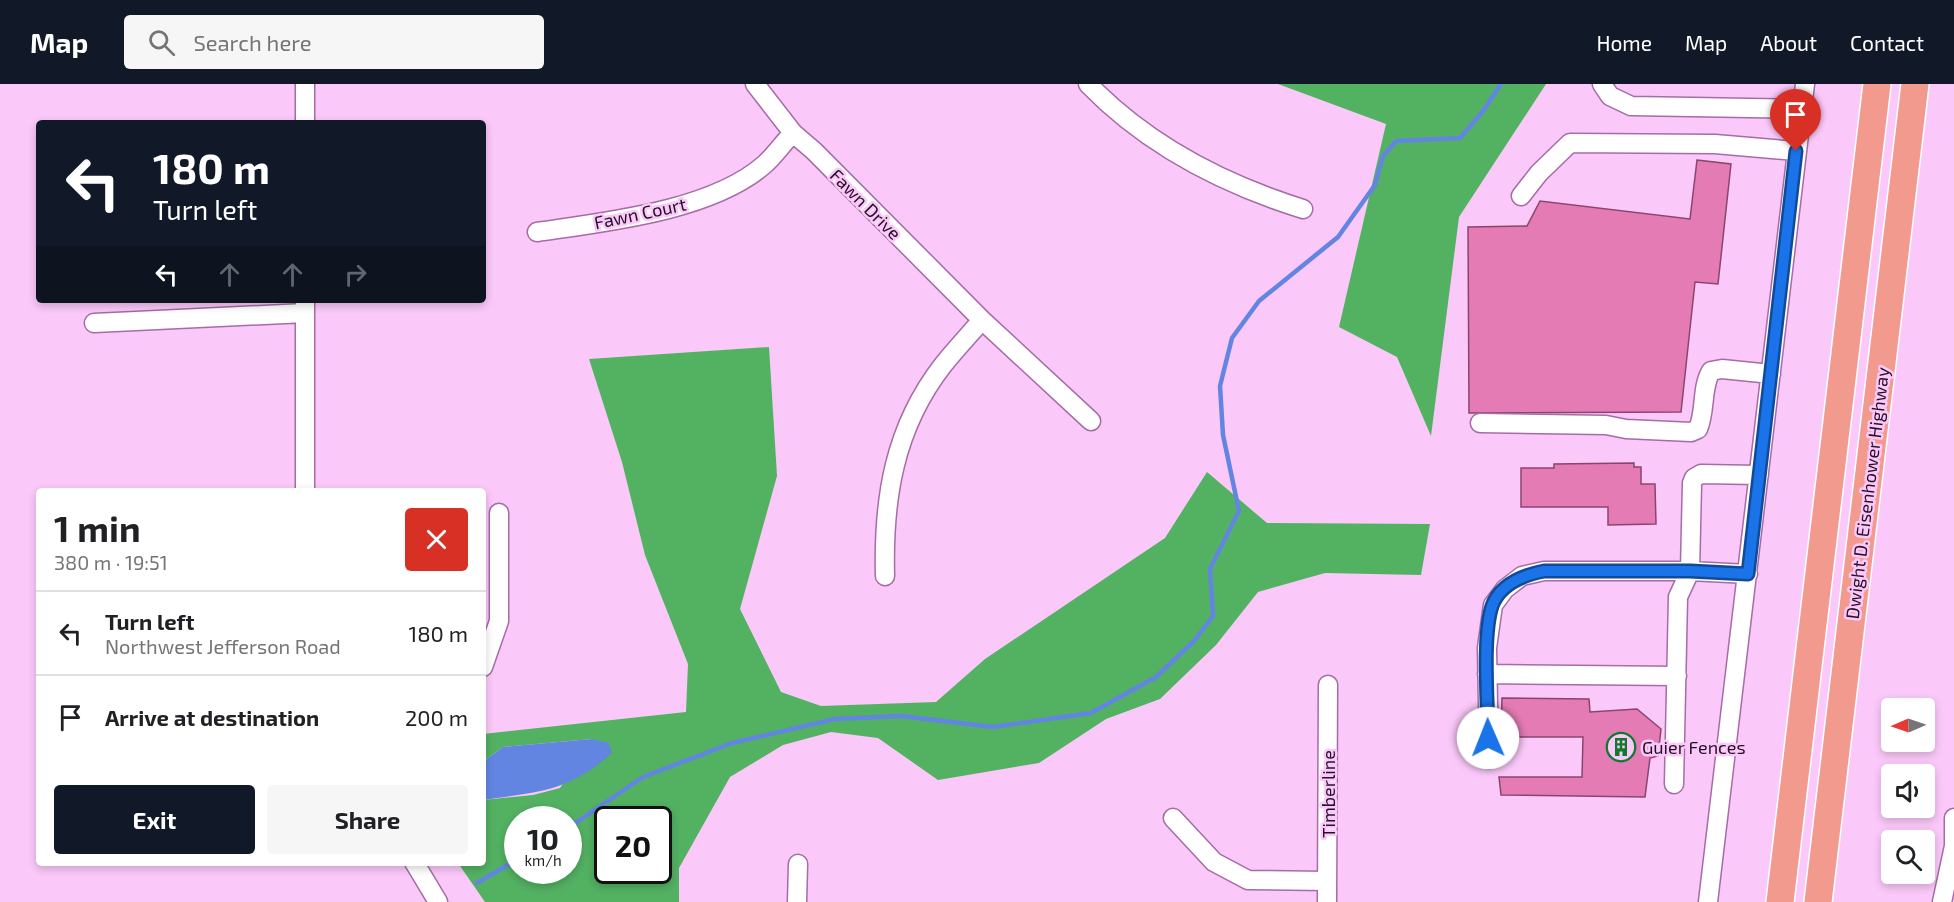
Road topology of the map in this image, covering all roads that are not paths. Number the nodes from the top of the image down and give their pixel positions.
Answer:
1 (305, 84) edge
2 (755, 84) edge
3 (1088, 84) edge
4 (1602, 84) edge
5 (1805, 84) edge
6 (1877, 84) edge
7 (1915, 84) edge
8 (1802, 109) junction
9 (305, 120) edge
10 (793, 133) junction
11 (1796, 151) junction
12 (1521, 196) dead end
13 (1303, 209) dead end
14 (537, 232) dead end
15 (305, 307) edge
16 (982, 320) junction
17 (94, 323) dead end
18 (1771, 374) junction
19 (1091, 421) dead end
20 (1480, 423) dead end
21 (1759, 475) junction
22 (305, 488) edge
23 (499, 513) dead end
24 (1690, 571) junction
25 (1748, 574) junction
26 (885, 576) dead end
27 (486, 658) edge
28 (1487, 674) junction
29 (1677, 676) junction
30 (1328, 685) dead end
31 (1489, 759) dead end
32 (1674, 784) dead end
33 (1173, 818) dead end
34 (1954, 818) edge
35 (1954, 846) edge
36 (798, 864) dead end
37 (416, 866) edge
38 (1327, 882) junction
39 (438, 902) edge
40 (797, 902) edge
41 (1327, 902) edge
42 (1708, 902) edge
43 (1780, 902) edge
44 (1818, 902) edge
45 (1942, 902) edge

1 - 9 street
2 - 10 street, Fawn Drive
3 - 13 street
4 - 8 street
5 - 8 street
6 - 43 highway, Dwight D. Eisenhower Highway
7 - 44 highway, Dwight D. Eisenhower Highway
8 - 11 street
10 - 14 street, Fawn Court
10 - 16 street, Fawn Drive
11 - 12 street
11 - 18 street
15 - 17 street
15 - 22 street
16 - 19 street, Fawn Drive
16 - 26 street
18 - 20 street
18 - 21 street
21 - 24 street
21 - 25 street
23 - 27 street
24 - 25 street
24 - 28 street
24 - 29 street
25 - 42 street
28 - 29 street
28 - 31 street
29 - 32 street
30 - 38 street, Timberline
33 - 38 street
34 - 35 street
35 - 45 street
36 - 40 street
37 - 39 street
38 - 41 street, Timberline

